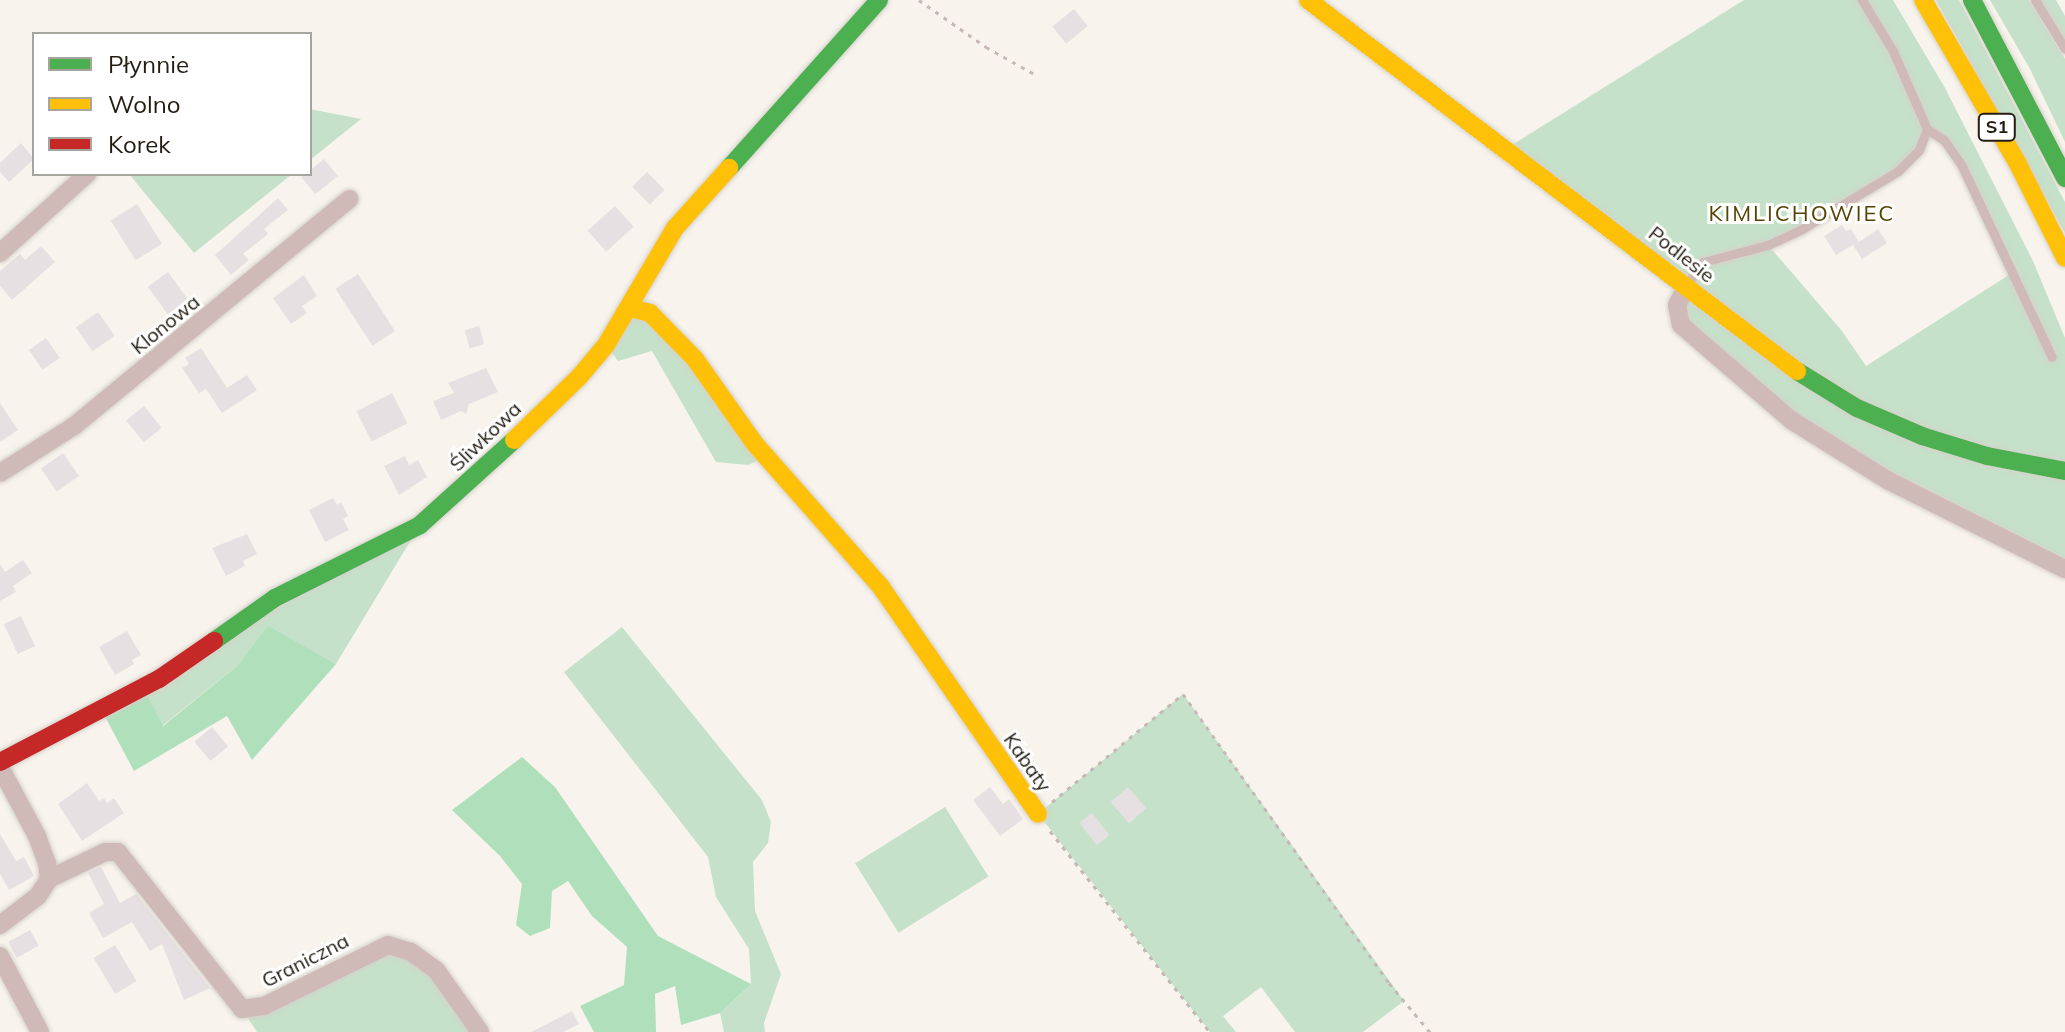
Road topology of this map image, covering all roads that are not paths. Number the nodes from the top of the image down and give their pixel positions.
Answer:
1 (879, 0) edge
2 (1308, 0) edge
3 (1862, 0) edge
4 (1923, 0) edge
5 (1972, 0) edge
6 (2035, 0) edge
7 (2065, 49) edge
8 (1927, 129) junction
9 (85, 176) edge
10 (2065, 178) edge
11 (349, 199) dead end
12 (0, 253) edge
13 (2065, 258) edge
14 (1687, 286) junction
15 (630, 308) junction
16 (2052, 357) dead end
17 (2065, 471) edge
18 (0, 473) edge
19 (2065, 569) edge
20 (0, 767) edge
21 (1038, 814) road end
22 (49, 879) junction
23 (0, 925) edge
24 (0, 956) edge
25 (40, 1032) edge
26 (480, 1032) edge

1 - 15 main road, Śliwkowa
2 - 14 main road, Podlesie
3 - 8 lane
4 - 13 main road, S1
5 - 10 main road, S1
6 - 7 lane
8 - 14 lane
8 - 16 lane
9 - 12 street
11 - 18 street, Klonowa
14 - 17 main road, Podlesie
14 - 19 street
15 - 20 main road, Śliwkowa
15 - 21 main road, Kabaty
20 - 22 street
22 - 23 street, Graniczna
22 - 26 street, Graniczna
24 - 25 street

